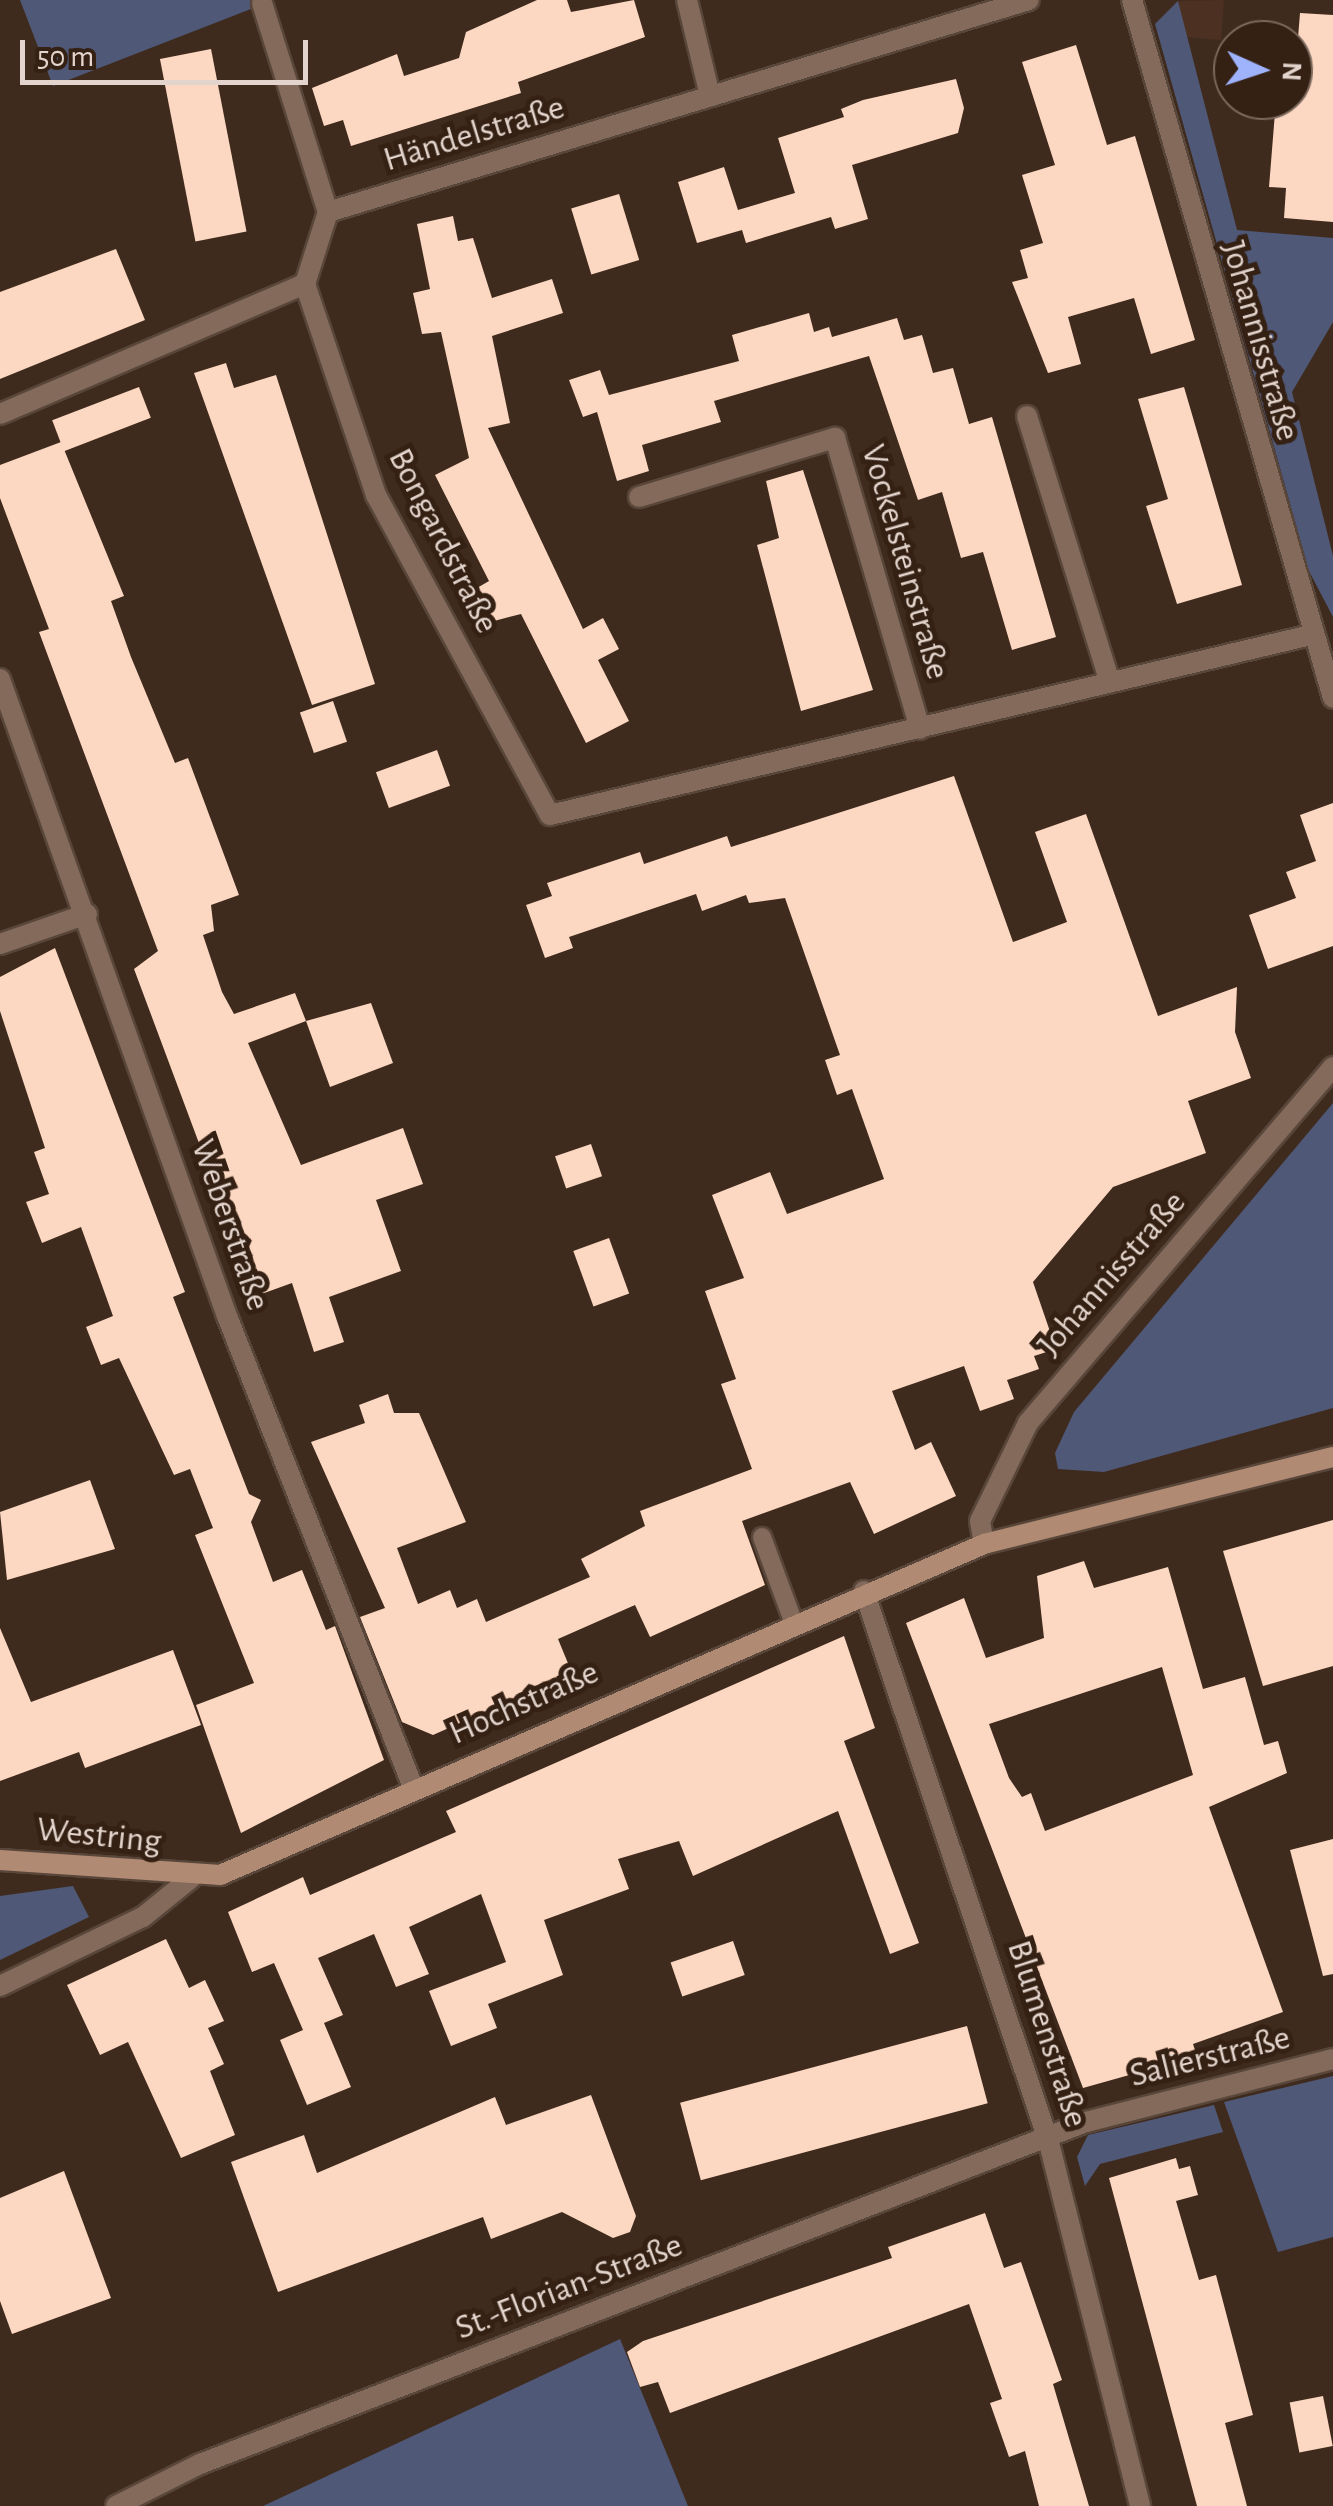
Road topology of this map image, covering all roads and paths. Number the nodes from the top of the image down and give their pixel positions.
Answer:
1 (687, 0) edge
2 (1029, 0) edge
3 (1132, 0) edge
4 (262, 2) dead end
5 (710, 96) junction
6 (328, 212) junction
7 (305, 284) junction
8 (0, 414) edge
9 (1027, 416) dead end
10 (639, 496) dead end
11 (1312, 636) junction
12 (0, 679) edge
13 (1110, 682) junction
14 (1333, 698) edge
15 (920, 729) junction
16 (550, 815) joint
17 (87, 914) junction
18 (0, 944) edge
19 (1333, 1067) edge
20 (1333, 1457) edge
21 (762, 1536) dead end
22 (984, 1544) junction
23 (864, 1591) junction
24 (793, 1621) junction
25 (412, 1787) junction
26 (0, 1860) edge
27 (191, 1878) junction
28 (0, 1986) edge
29 (1333, 2059) edge
30 (1049, 2142) junction
31 (116, 2506) edge
32 (1140, 2506) edge

1 - 5 street
2 - 5 street, Händelstraße
3 - 11 street, Johannisstraße
4 - 6 street
5 - 6 street, Händelstraße
6 - 7 street
7 - 8 street
7 - 16 street, Bongardstraße
9 - 13 street
10 - 15 street, Vockelsteinstraße
11 - 13 street, Vockelsteinstraße
11 - 14 street, Johannisstraße
12 - 17 street, Weberstraße
13 - 15 street, Vockelsteinstraße
15 - 16 street, Vockelsteinstraße
17 - 18 street
17 - 25 street, Weberstraße
19 - 22 street, Johannisstraße
20 - 22 main road, Hochstraße
21 - 24 lane
22 - 23 main road, Hochstraße
23 - 24 main road, Hochstraße
23 - 30 street, Blumenstraße
24 - 25 main road, Hochstraße
25 - 27 main road, Hochstraße
26 - 27 main road, Westring
27 - 28 street, Hochstraße
29 - 30 street, Salierstraße
30 - 31 street, St.-Florian-Straße
30 - 32 street, Blumenstraße

